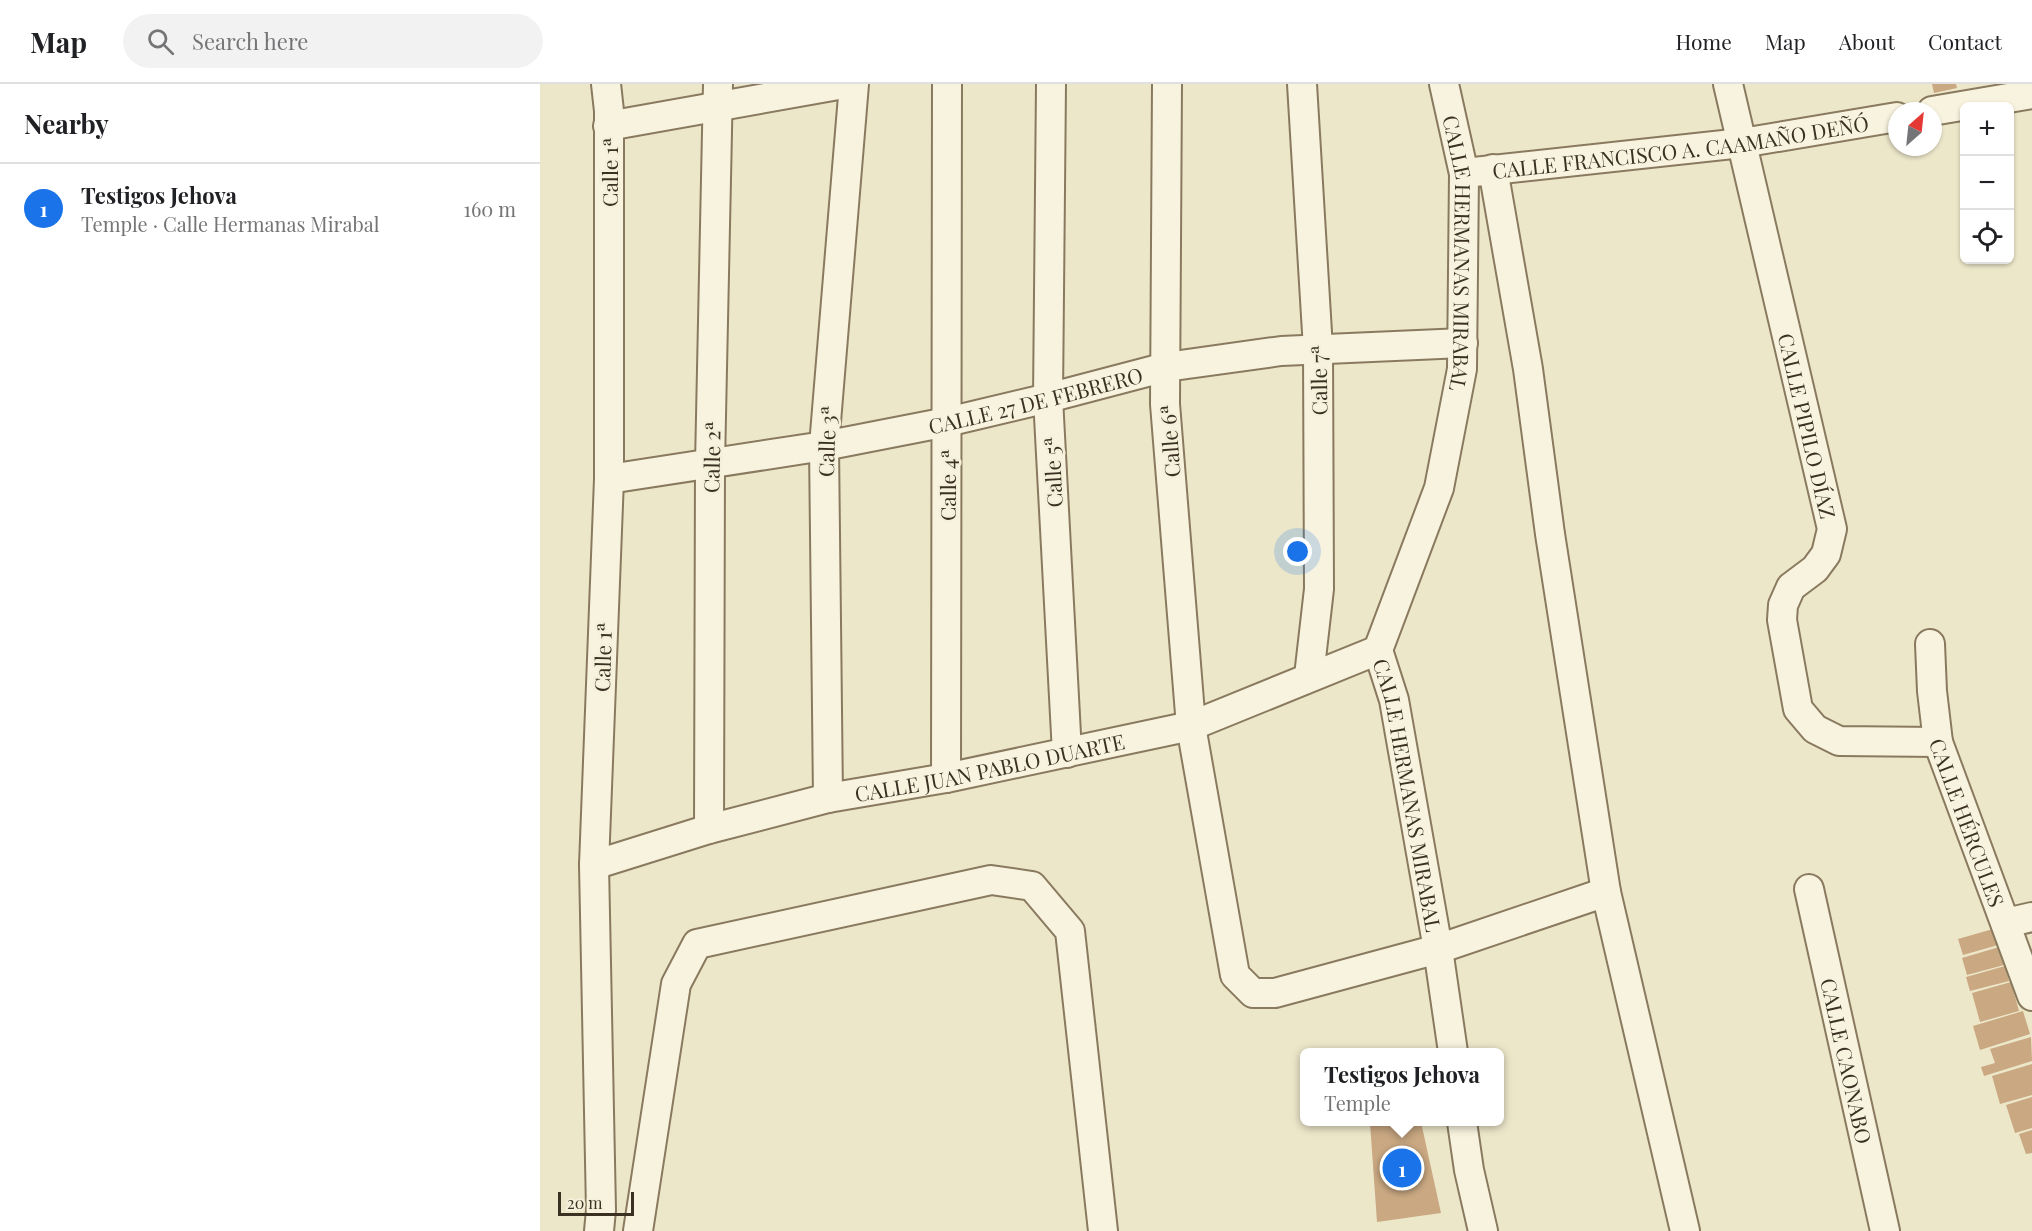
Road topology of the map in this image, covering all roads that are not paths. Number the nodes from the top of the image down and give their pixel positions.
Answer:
1 (606, 84) edge
2 (844, 84) edge
3 (854, 84) edge
4 (947, 84) edge
5 (1051, 84) edge
6 (1167, 84) edge
7 (1302, 84) edge
8 (1444, 84) edge
9 (1728, 84) edge
10 (2032, 94) edge
11 (718, 95) edge
12 (1942, 109) edge
13 (1888, 119) edge
14 (608, 126) junction
15 (1742, 144) junction
16 (1493, 169) junction
17 (1464, 174) junction
18 (1463, 343) junction
19 (1318, 349) junction
20 (1166, 367) junction
21 (1048, 398) junction
22 (947, 422) junction
23 (824, 446) junction
24 (710, 464) junction
25 (609, 479) junction
26 (1930, 644) dead end
27 (1378, 650) junction
28 (1309, 676) junction
29 (1191, 726) junction
30 (1938, 742) junction
31 (1067, 753) junction
32 (946, 778) junction
33 (828, 798) junction
34 (709, 830) junction
35 (594, 865) junction
36 (1809, 889) dead end
37 (1606, 892) junction
38 (2019, 920) edge
39 (1438, 949) junction
40 (2032, 996) edge
41 (1452, 1048) edge
42 (1463, 1126) edge
43 (599, 1231) edge
44 (638, 1231) edge
45 (1103, 1231) edge
46 (1483, 1231) edge
47 (1685, 1231) edge
48 (1885, 1231) edge

1 - 14 street, Calle 1ª
2 - 11 street
3 - 23 street, Calle 3ª
4 - 22 street, Calle 4ª
5 - 21 street, Calle 5ª
6 - 20 street, Calle 6ª
7 - 19 street, Calle 7ª
8 - 17 street, CALLE HERMANAS MIRABAL
9 - 15 street, CALLE PIPILO DÍAZ
10 - 12 street
11 - 14 street
11 - 24 street, Calle 2ª
13 - 15 street, CALLE FRANCISCO A. CAAMAÑO DEÑÓ
14 - 25 street, Calle 1ª
15 - 16 street, CALLE FRANCISCO A. CAAMAÑO DEÑÓ
15 - 30 street, CALLE PIPILO DÍAZ
16 - 17 street, CALLE FRANCISCO A. CAAMAÑO DEÑÓ
16 - 37 street
17 - 18 street, CALLE HERMANAS MIRABAL
18 - 19 street, CALLE 27 DE FEBRERO
18 - 27 street, CALLE HERMANAS MIRABAL
19 - 20 street, CALLE 27 DE FEBRERO
19 - 28 street, Calle 7ª
20 - 21 street, CALLE 27 DE FEBRERO
20 - 29 street, Calle 6ª
21 - 22 street, CALLE 27 DE FEBRERO
21 - 31 street, Calle 5ª
22 - 23 street, CALLE 27 DE FEBRERO
22 - 32 street, Calle 4ª
23 - 24 street, CALLE 27 DE FEBRERO
23 - 33 street, Calle 3ª
24 - 25 street, CALLE 27 DE FEBRERO
24 - 34 street, Calle 2ª
25 - 35 street, Calle 1ª
26 - 30 street, CALLE HÉRCULES
27 - 28 street, CALLE JUAN PABLO DUARTE
27 - 39 street, CALLE HERMANAS MIRABAL
28 - 29 street, CALLE JUAN PABLO DUARTE
29 - 31 street, CALLE JUAN PABLO DUARTE
29 - 39 street, Calle 6ª
30 - 38 street, CALLE HÉRCULES
31 - 32 street, CALLE JUAN PABLO DUARTE
32 - 33 street, CALLE JUAN PABLO DUARTE
33 - 34 street, CALLE JUAN PABLO DUARTE
34 - 35 street, CALLE JUAN PABLO DUARTE
35 - 43 street, Calle 1ª
36 - 48 street, CALLE CAONABO
37 - 39 street, Calle 6ª
37 - 47 street
38 - 40 street, CALLE HÉRCULES
39 - 41 street, CALLE HERMANAS MIRABAL
42 - 46 street
44 - 45 street

